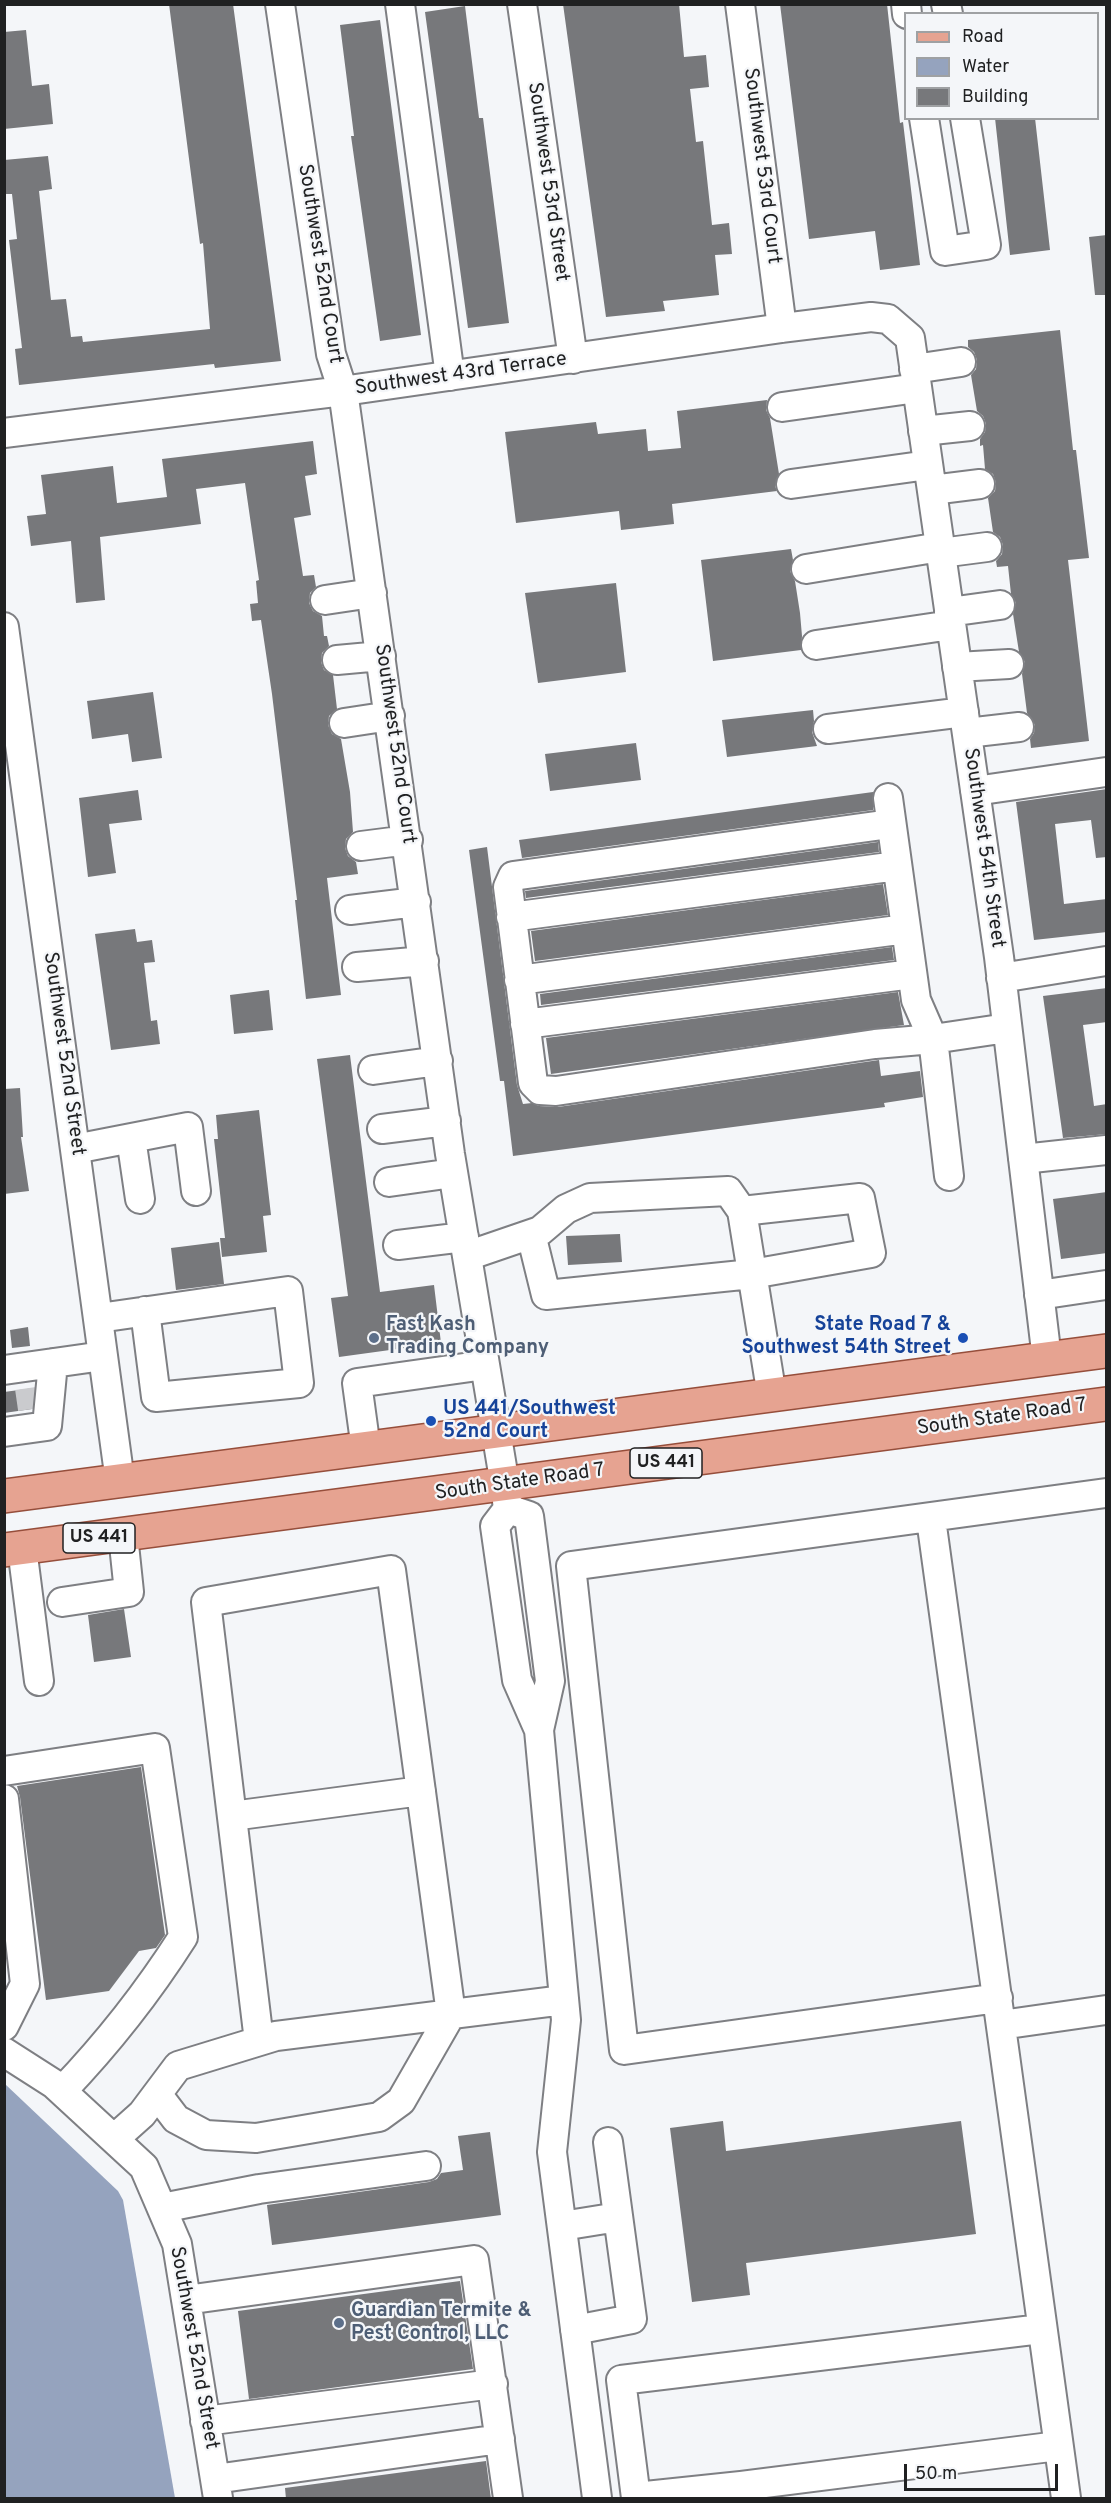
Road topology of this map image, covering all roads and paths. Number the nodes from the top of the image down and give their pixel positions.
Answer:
1 (280, 4) edge
2 (400, 4) edge
3 (522, 4) edge
4 (740, 4) edge
5 (924, 120) edge
6 (965, 120) edge
7 (782, 328) junction
8 (910, 338) joint
9 (573, 359) junction
10 (961, 362) dead end
11 (450, 376) junction
12 (916, 378) junction
13 (343, 391) junction
14 (782, 407) dead end
15 (970, 426) dead end
16 (923, 431) junction
17 (4, 433) edge
18 (930, 477) junction
19 (791, 484) dead end
20 (980, 484) dead end
21 (987, 547) dead end
22 (940, 550) junction
23 (806, 568) dead end
24 (372, 593) junction
25 (324, 600) dead end
26 (1000, 605) dead end
27 (950, 618) junction
28 (4, 627) edge
29 (816, 645) dead end
30 (381, 656) junction
31 (337, 660) dead end
32 (1010, 664) dead end
33 (957, 667) junction
34 (390, 716) junction
35 (344, 723) dead end
36 (965, 723) junction
37 (1019, 727) dead end
38 (828, 729) dead end
39 (1107, 772) edge
40 (975, 791) junction
41 (408, 840) junction
42 (361, 846) dead end
43 (897, 866) junction
44 (416, 902) junction
45 (350, 910) dead end
46 (511, 917) junction
47 (906, 929) junction
48 (424, 961) junction
49 (1107, 961) edge
50 (357, 967) dead end
51 (912, 974) junction
52 (1001, 978) junction
53 (519, 980) junction
54 (525, 1024) junction
55 (1007, 1028) junction
56 (933, 1039) junction
57 (438, 1061) junction
58 (373, 1070) dead end
59 (446, 1121) junction
60 (382, 1129) dead end
61 (131, 1138) junction
62 (75, 1149) junction
63 (1107, 1150) edge
64 (1023, 1159) junction
65 (453, 1173) junction
66 (949, 1176) dead end
67 (389, 1182) dead end
68 (196, 1191) dead end
69 (140, 1199) dead end
70 (742, 1211) junction
71 (531, 1234) junction
72 (398, 1245) dead end
73 (466, 1247) junction
74 (752, 1274) junction
75 (1107, 1285) edge
76 (1039, 1295) junction
77 (145, 1311) junction
78 (99, 1318) junction
79 (1107, 1351) edge
80 (103, 1356) junction
81 (1047, 1359) junction
82 (485, 1365) junction
83 (772, 1395) junction
84 (22, 1396) edge
85 (1107, 1404) edge
86 (497, 1432) junction
87 (366, 1449) junction
88 (120, 1481) junction
89 (1107, 1493) edge
90 (4, 1496) edge
91 (506, 1497) junction
92 (931, 1519) junction
93 (123, 1535) junction
94 (13, 1549) edge
95 (16, 1596) edge
96 (62, 1602) dead end
97 (39, 1681) dead end
98 (4, 1771) edge
99 (421, 1791) junction
100 (4, 1799) edge
101 (232, 1816) junction
102 (564, 2000) junction
103 (1107, 2010) edge
104 (999, 2012) junction
105 (451, 2014) junction
106 (4, 2026) edge
107 (259, 2041) junction
108 (4, 2052) edge
109 (62, 2091) junction
110 (157, 2094) junction
111 (114, 2139) junction
112 (608, 2142) dead end
113 (426, 2166) dead end
114 (162, 2208) junction
115 (618, 2217) junction
116 (562, 2226) junction
117 (186, 2300) junction
118 (1041, 2329) junction
119 (575, 2330) junction
120 (493, 2384) junction
121 (205, 2421) junction
122 (500, 2439) junction
123 (1058, 2446) junction
124 (216, 2489) edge
125 (636, 2498) edge
126 (508, 2499) edge
127 (597, 2499) edge
128 (1066, 2499) edge

1 - 13 street, Southwest 52nd Court
2 - 11 street
3 - 9 street, Southwest 53rd Street
4 - 7 street, Southwest 53rd Court
5 - 6 street
7 - 8 street, Southwest 43rd Terrace
7 - 9 street, Southwest 43rd Terrace
8 - 12 street, Southwest 54th Street
9 - 11 street, Southwest 43rd Terrace
10 - 12 street
11 - 13 street, Southwest 43rd Terrace
12 - 14 street
12 - 16 street, Southwest 54th Street
13 - 17 street, Southwest 43rd Terrace
13 - 24 street, Southwest 52nd Court
15 - 16 street
16 - 18 street, Southwest 54th Street
18 - 19 street
18 - 20 street
18 - 22 street, Southwest 54th Street
21 - 22 street
22 - 23 street
22 - 27 street, Southwest 54th Street
24 - 25 street
24 - 30 street, Southwest 52nd Court
26 - 27 street
27 - 29 street
27 - 33 street, Southwest 54th Street
28 - 62 street, Southwest 52nd Street
30 - 31 street
30 - 34 street, Southwest 52nd Court
32 - 33 street
33 - 36 street, Southwest 54th Street
34 - 35 street
34 - 41 street, Southwest 52nd Court
36 - 37 street
36 - 38 street
36 - 40 street, Southwest 54th Street
39 - 40 street
40 - 52 street, Southwest 54th Street
41 - 42 street
41 - 44 street, Southwest 52nd Court
43 - 46 street
43 - 46 street
43 - 47 street
44 - 45 street
44 - 48 street, Southwest 52nd Court
46 - 53 street
47 - 51 street
47 - 53 street
48 - 50 street
48 - 57 street, Southwest 52nd Court
49 - 52 street
51 - 54 street
51 - 56 street
52 - 55 street, Southwest 54th Street
53 - 54 street
54 - 56 street
55 - 56 street
55 - 64 street, Southwest 54th Street
56 - 66 street
57 - 58 street
57 - 59 street, Southwest 52nd Court
59 - 60 street
59 - 65 street, Southwest 52nd Court
61 - 62 street
61 - 68 street
61 - 69 street
62 - 78 street, Southwest 52nd Street
63 - 64 street
64 - 76 street, Southwest 54th Street
65 - 67 street
65 - 73 street, Southwest 52nd Court
70 - 71 street
70 - 74 street
70 - 74 street
71 - 73 street
71 - 74 street
72 - 73 street
73 - 82 street, Southwest 52nd Court
74 - 83 street
75 - 76 street
76 - 81 street, Southwest 54th Street
77 - 77 street
77 - 78 street
78 - 80 street, Southwest 52nd Street
79 - 81 main road
80 - 84 street
80 - 88 street, Southwest 52nd Street
81 - 83 main road
82 - 86 street, Southwest 52nd Court
82 - 87 street
83 - 86 main road
85 - 91 main road, South State Road 7 / US 441
86 - 87 main road
86 - 91 street, Southwest 52nd Court
87 - 88 main road
88 - 90 main road
89 - 92 street
91 - 93 main road, South State Road 7 / US 441
91 - 102 street
92 - 104 street
92 - 104 street
93 - 94 main road, South State Road 7 / US 441
93 - 96 street
94 - 95 street
95 - 97 street
98 - 109 street
99 - 101 street
99 - 101 street
99 - 105 street
100 - 106 street
101 - 107 street
102 - 105 street
102 - 116 street
103 - 104 street
104 - 118 street
105 - 107 street
105 - 110 street
107 - 110 street
108 - 109 street
109 - 111 street
110 - 111 street
111 - 114 street, Southwest 52nd Street
112 - 115 street
113 - 114 street
114 - 117 street, Southwest 52nd Street
115 - 116 street
115 - 119 street
116 - 119 street
117 - 120 street
117 - 121 street, Southwest 52nd Street
118 - 123 street
118 - 125 street
119 - 127 street
120 - 121 street
120 - 122 street
121 - 124 street, Southwest 52nd Street
122 - 124 street
122 - 126 street
123 - 125 street
123 - 128 street

